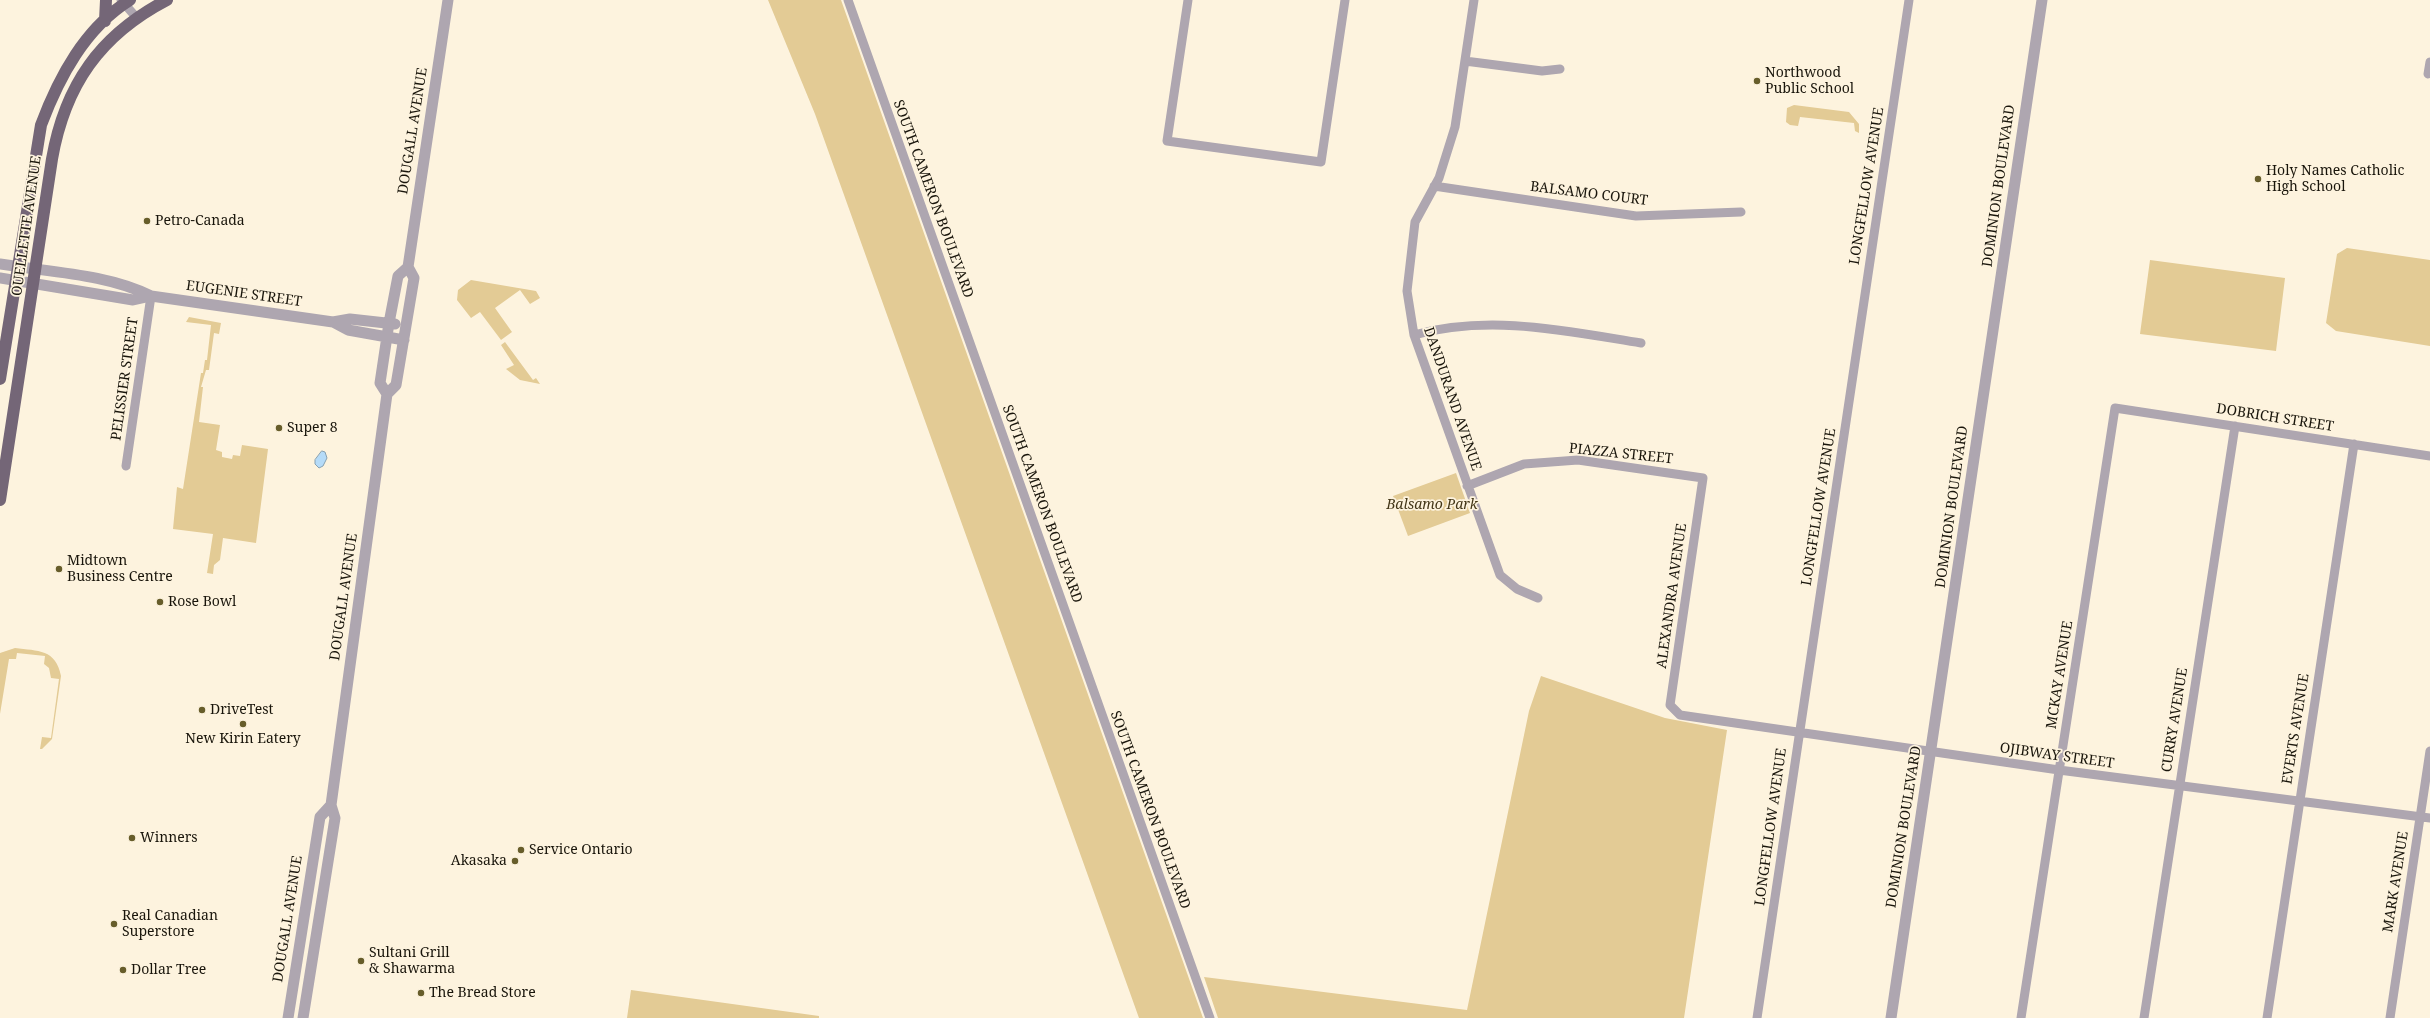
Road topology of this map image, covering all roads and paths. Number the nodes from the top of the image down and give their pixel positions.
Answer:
1 (106, 0) edge
2 (167, 0) edge
3 (448, 0) edge
4 (848, 0) edge
5 (1188, 0) edge
6 (1345, 0) edge
7 (1474, 0) edge
8 (1909, 0) edge
9 (2042, 0) edge
10 (125, 1) edge
11 (136, 17) junction
12 (105, 21) junction
13 (1465, 61) junction
14 (2430, 62) edge
15 (1560, 69) dead end
16 (2428, 74) dead end
17 (1434, 186) junction
18 (1741, 212) dead end
19 (0, 264) edge
20 (17, 267) junction
21 (408, 267) junction
22 (36, 270) junction
23 (0, 278) edge
24 (14, 280) junction
25 (34, 283) junction
26 (151, 296) junction
27 (333, 322) junction
28 (389, 323) junction
29 (406, 326) junction
30 (1414, 335) junction
31 (387, 337) junction
32 (404, 340) junction
33 (1641, 343) dead end
34 (0, 379) edge
35 (387, 394) junction
36 (2115, 408) joint
37 (2235, 426) junction
38 (2354, 444) junction
39 (2430, 456) edge
40 (126, 466) dead end
41 (1704, 478) joint
42 (1467, 486) junction
43 (0, 500) edge
44 (1538, 598) dead end
45 (1680, 715) joint
46 (1799, 731) junction
47 (1931, 750) junction
48 (2430, 751) edge
49 (2059, 770) junction
50 (2179, 787) junction
51 (2300, 801) junction
52 (331, 805) junction
53 (2420, 816) junction
54 (2430, 818) edge
55 (288, 1018) edge
56 (303, 1018) edge
57 (1210, 1018) edge
58 (1757, 1018) edge
59 (1891, 1018) edge
60 (2021, 1018) edge
61 (2144, 1018) edge
62 (2267, 1018) edge
63 (2390, 1018) edge

1 - 12 main road
2 - 11 main road, OUELLETTE AVENUE
3 - 21 street, DOUGALL AVENUE
4 - 57 street, SOUTH CAMERON BOULEVARD
5 - 6 street
7 - 13 street, DANDURAND AVENUE
8 - 46 street, LONGFELLOW AVENUE
9 - 47 street, DOMINION BOULEVARD
10 - 11 street
10 - 12 main road, OUELLETTE AVENUE
11 - 22 main road, OUELLETTE AVENUE
12 - 20 main road, OUELLETTE AVENUE
13 - 15 street
13 - 17 street, DANDURAND AVENUE
14 - 16 street
17 - 18 street, BALSAMO COURT
17 - 30 street, DANDURAND AVENUE
19 - 20 street, EUGENIE STREET
20 - 22 street, EUGENIE STREET
20 - 24 main road, OUELLETTE AVENUE
21 - 28 street, DOUGALL AVENUE
21 - 29 street, DOUGALL AVENUE
22 - 25 main road, OUELLETTE AVENUE
22 - 26 street, EUGENIE STREET
23 - 24 street, EUGENIE STREET
24 - 25 street, EUGENIE STREET
24 - 34 main road, OUELLETTE AVENUE
25 - 26 street, EUGENIE STREET
25 - 43 main road, OUELLETTE AVENUE
26 - 27 street, EUGENIE STREET
26 - 40 street, PELISSIER STREET
27 - 28 street, EUGENIE STREET
27 - 31 street, EUGENIE STREET
28 - 29 street, EUGENIE STREET
28 - 31 street, DOUGALL AVENUE
29 - 32 street, DOUGALL AVENUE
30 - 33 street
30 - 42 street, DANDURAND AVENUE
31 - 32 street, EUGENIE STREET
31 - 35 street, DOUGALL AVENUE
32 - 35 street, DOUGALL AVENUE
35 - 52 street, DOUGALL AVENUE
36 - 37 street, DOBRICH STREET
36 - 49 street, MCKAY AVENUE
37 - 38 street, DOBRICH STREET
37 - 50 street, CURRY AVENUE
38 - 39 street, DOBRICH STREET
38 - 51 street, EVERTS AVENUE
41 - 42 street, PIAZZA STREET
41 - 45 street, ALEXANDRA AVENUE
42 - 44 street, DANDURAND AVENUE
45 - 46 street, OJIBWAY STREET
46 - 47 street, OJIBWAY STREET
46 - 58 street, LONGFELLOW AVENUE
47 - 49 street, OJIBWAY STREET
47 - 59 street, DOMINION BOULEVARD
48 - 53 street, MARK AVENUE
49 - 50 street, OJIBWAY STREET
49 - 60 street, MCKAY AVENUE
50 - 51 street, OJIBWAY STREET
50 - 61 street, CURRY AVENUE
51 - 53 street, OJIBWAY STREET
51 - 62 street, EVERTS AVENUE
52 - 55 street, DOUGALL AVENUE
52 - 56 street, DOUGALL AVENUE
53 - 54 street, OJIBWAY STREET
53 - 63 street, MARK AVENUE

